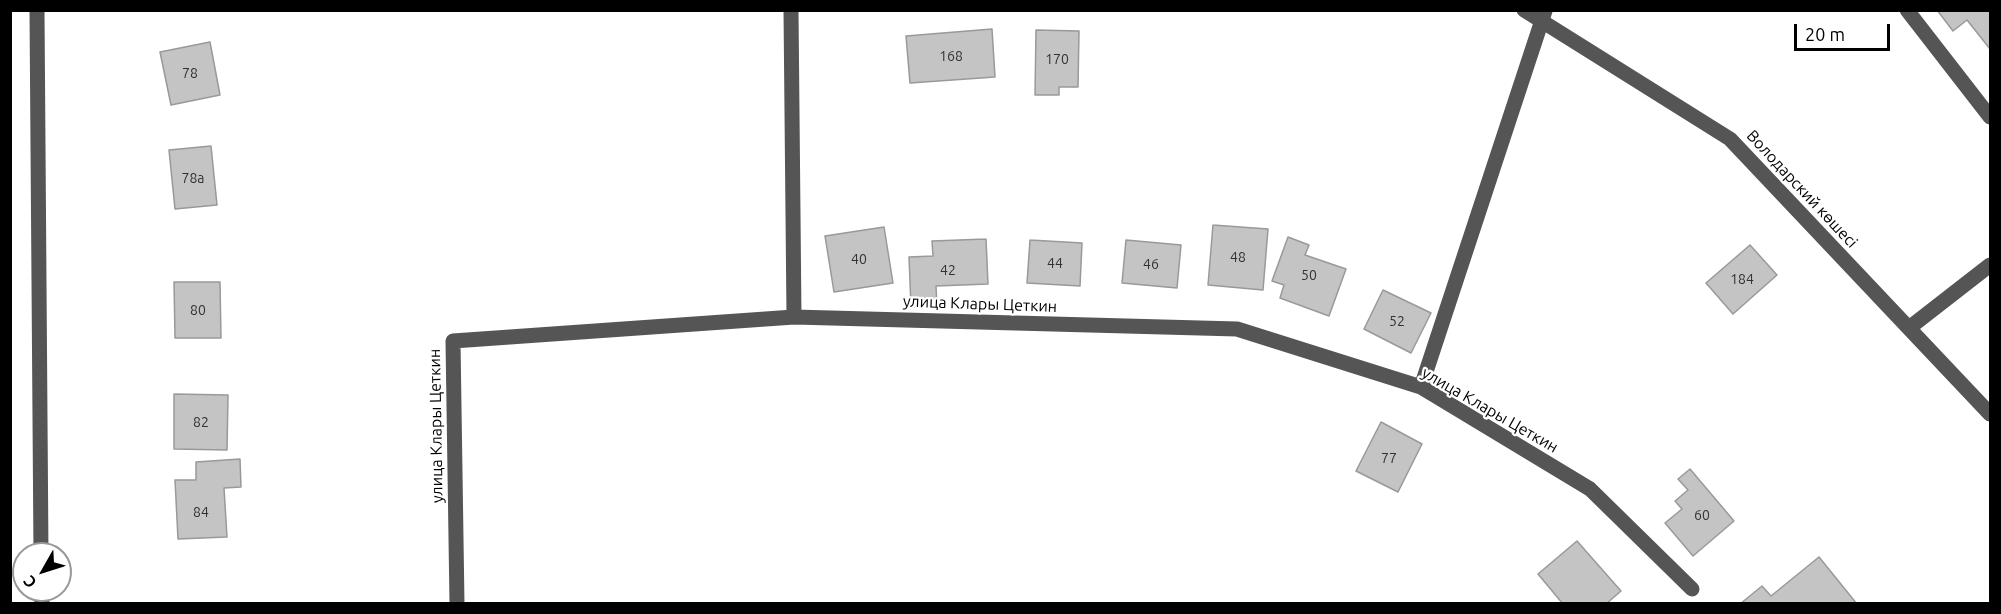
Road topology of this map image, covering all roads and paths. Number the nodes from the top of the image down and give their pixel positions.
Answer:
1 (37, 10) edge
2 (791, 10) edge
3 (1524, 10) edge
4 (1906, 10) edge
5 (1543, 15) edge
6 (1990, 117) edge
7 (1990, 265) edge
8 (794, 317) junction
9 (1910, 328) junction
10 (1421, 387) junction
11 (1990, 414) edge
12 (41, 542) edge
13 (1692, 588) dead end
14 (457, 603) edge

1 - 12 street
2 - 8 street
3 - 5 street, Володарский көшесі
4 - 6 street
5 - 9 street, Володарский көшесі
5 - 10 street
7 - 9 street
8 - 10 street, улица Клары Цеткин
8 - 14 street, улица Клары Цеткин
9 - 11 street, Володарский көшесі
10 - 13 street, улица Клары Цеткин

